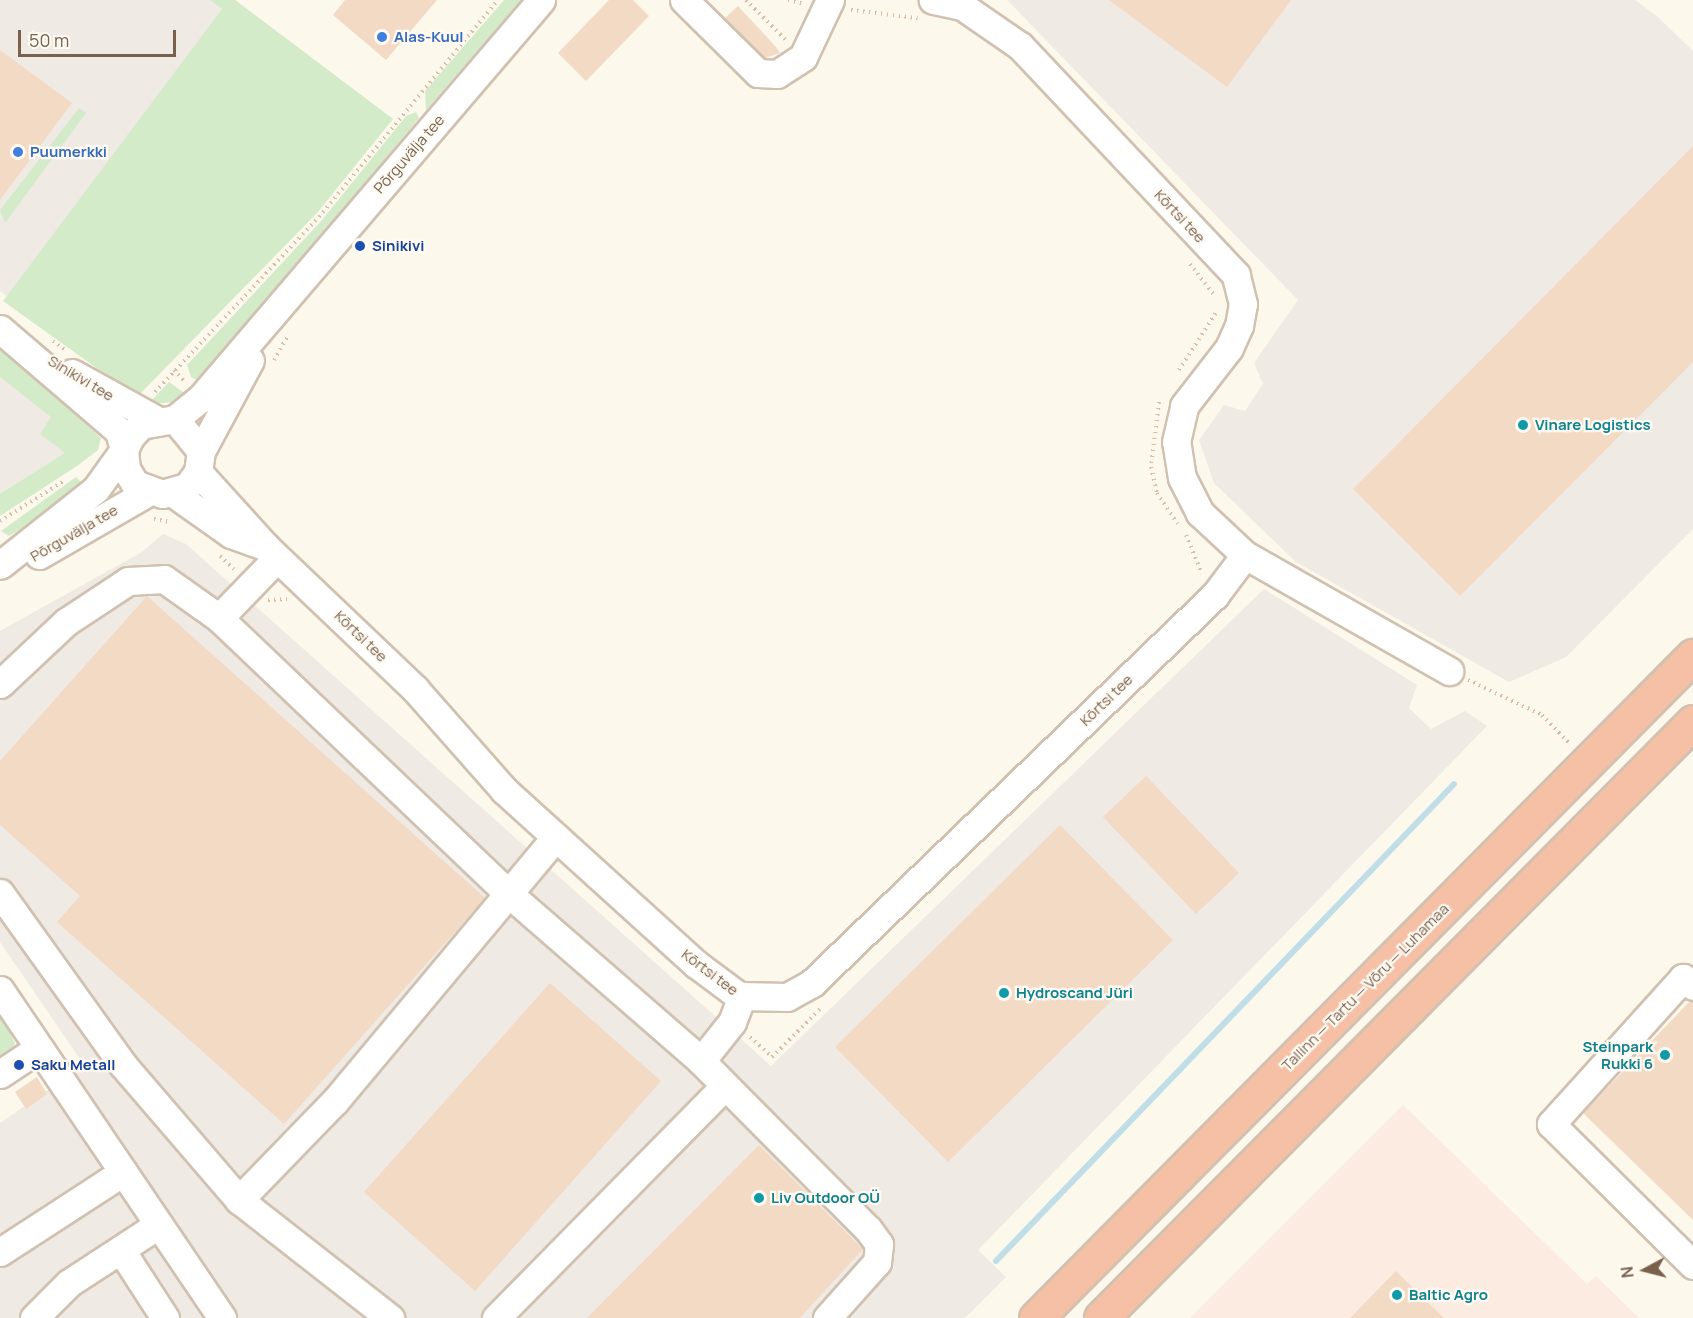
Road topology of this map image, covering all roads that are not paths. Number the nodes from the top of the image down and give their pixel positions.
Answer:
1 (542, 0) edge
2 (684, 0) edge
3 (830, 4) edge
4 (930, 9) edge
5 (286, 318) junction
6 (4, 332) edge
7 (165, 419) junction
8 (124, 450) junction
9 (200, 462) junction
10 (96, 490) junction
11 (160, 492) junction
12 (271, 552) junction
13 (1245, 555) junction
14 (0, 565) edge
15 (0, 573) edge
16 (219, 618) junction
17 (1693, 656) edge
18 (1449, 671) road end
19 (0, 684) edge
20 (1693, 722) edge
21 (556, 837) junction
22 (0, 893) edge
23 (508, 893) junction
24 (1693, 986) edge
25 (0, 990) edge
26 (742, 996) junction
27 (39, 1047) junction
28 (701, 1061) junction
29 (0, 1074) edge
30 (0, 1085) edge
31 (726, 1086) junction
32 (0, 1090) edge
33 (123, 1172) junction
34 (239, 1200) junction
35 (158, 1225) junction
36 (121, 1250) junction
37 (0, 1252) edge
38 (1693, 1265) edge
39 (34, 1318) edge
40 (165, 1318) edge
41 (222, 1318) edge
42 (390, 1318) edge
43 (496, 1318) edge
44 (827, 1318) edge
45 (1036, 1318) edge
46 (1101, 1318) edge

1 - 5 street, Põrguvälja tee
2 - 3 street
4 - 13 street, Kõrtsi tee
5 - 7 street, Põrguvälja tee
5 - 9 street, Põrguvälja tee
6 - 7 street, Sinikivi tee
6 - 8 street, Sinikivi tee
7 - 8 street
7 - 9 street
8 - 10 street, Põrguvälja tee
8 - 11 street
9 - 11 street
9 - 12 street, Kõrtsi tee
10 - 11 street, Põrguvälja tee
10 - 14 street, Põrguvälja tee
10 - 15 street, Põrguvälja tee
11 - 12 street, Kõrtsi tee
12 - 16 street
12 - 21 street, Kõrtsi tee
13 - 18 street, Kõrtsi tee
13 - 26 street, Kõrtsi tee
16 - 19 street
16 - 23 street
17 - 45 highway, Tallinn — Tartu — Võru — Luhamaa
20 - 46 highway
21 - 23 street
21 - 26 street, Kõrtsi tee
22 - 34 street
23 - 28 street
23 - 34 street
24 - 38 street
25 - 27 street
26 - 28 street
27 - 29 street
27 - 33 street
28 - 31 street
30 - 32 street
31 - 43 street
31 - 44 street
33 - 35 street
33 - 37 street
34 - 42 street
35 - 36 street
35 - 41 street
36 - 39 street
36 - 40 street

